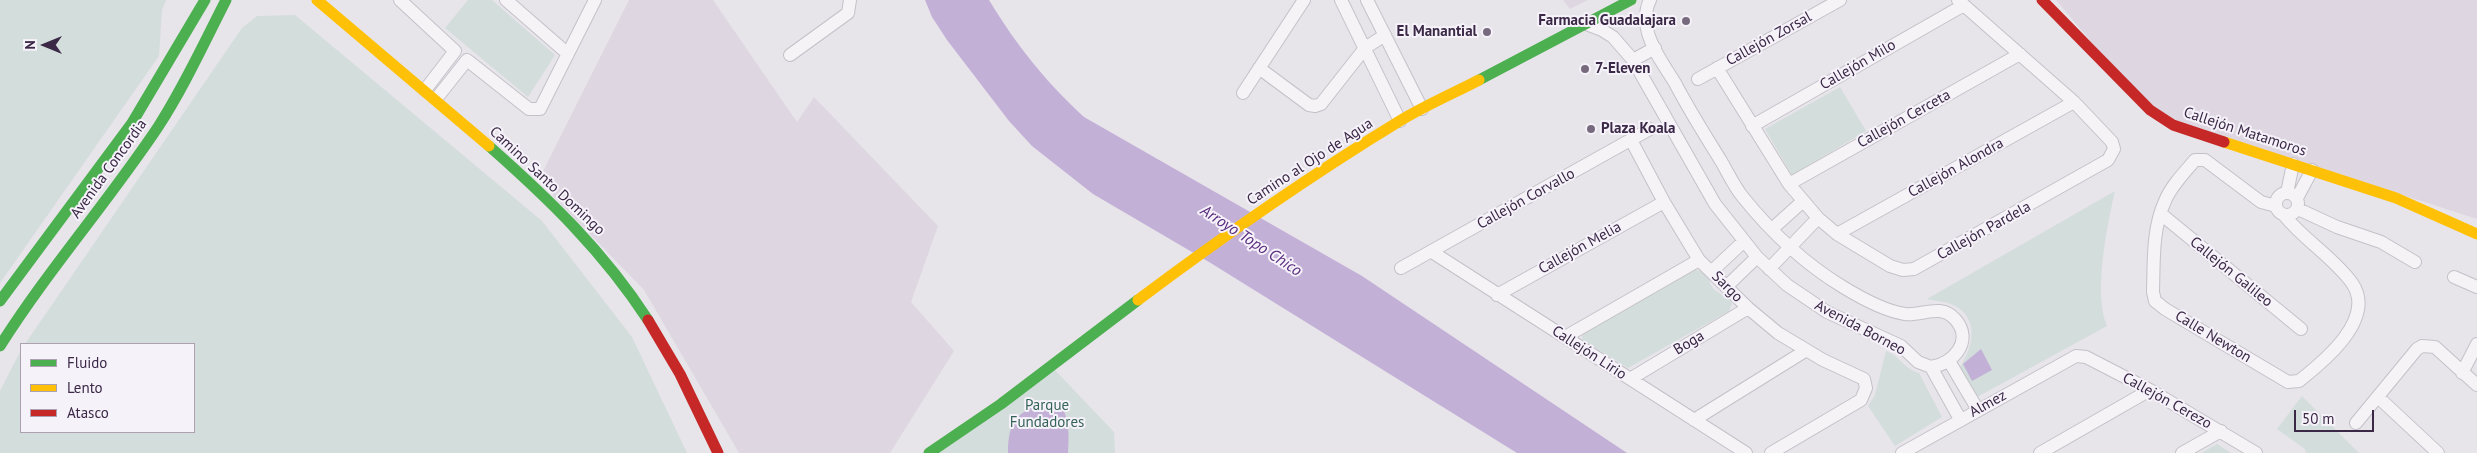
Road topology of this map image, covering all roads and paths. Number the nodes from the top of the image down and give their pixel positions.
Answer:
1 (205, 0) edge
2 (400, 0) edge
3 (506, 0) edge
4 (595, 0) edge
5 (850, 0) edge
6 (1304, 0) edge
7 (1341, 0) edge
8 (1367, 0) edge
9 (1631, 0) edge
10 (1650, 0) edge
11 (1840, 0) edge
12 (2042, 0) edge
13 (225, 1) edge
14 (319, 1) edge
15 (1961, 2) edge
16 (1586, 24) junction
17 (1385, 35) junction
18 (1365, 48) junction
19 (1655, 48) junction
20 (568, 54) junction
21 (2020, 54) junction
22 (790, 55) dead end
23 (1633, 60) junction
24 (1259, 68) junction
25 (1717, 68) junction
26 (1698, 79) dead end
27 (425, 90) junction
28 (1243, 93) dead end
29 (436, 99) junction
30 (2074, 102) junction
31 (1422, 109) junction
32 (1400, 122) junction
33 (1752, 126) junction
34 (1650, 129) dead end
35 (1631, 140) junction
36 (2293, 164) junction
37 (2312, 170) junction
38 (1789, 184) junction
39 (2294, 200) junction
40 (1664, 202) junction
41 (1802, 202) junction
42 (2280, 211) junction
43 (2160, 214) junction
44 (1818, 218) junction
45 (1772, 229) junction
46 (1837, 234) junction
47 (2477, 234) edge
48 (1743, 242) junction
49 (1791, 248) junction
50 (1432, 252) junction
51 (1757, 258) junction
52 (1700, 260) junction
53 (2415, 262) dead end
54 (1401, 268) dead end
55 (1769, 269) junction
56 (1711, 272) junction
57 (2454, 277) dead end
58 (1726, 287) junction
59 (2477, 287) edge
60 (1497, 295) junction
61 (0, 301) edge
62 (1748, 308) junction
63 (2301, 329) dead end
64 (1565, 337) junction
65 (1, 344) edge
66 (2477, 344) edge
67 (1805, 351) junction
68 (2076, 356) joint
69 (1949, 361) junction
70 (2473, 363) edge
71 (1931, 367) junction
72 (2462, 373) junction
73 (1630, 379) junction
74 (2477, 385) edge
75 (2150, 390) junction
76 (2378, 397) junction
77 (1978, 410) junction
78 (1960, 419) junction
79 (1694, 420) junction
80 (2356, 423) dead end
81 (2221, 431) junction
82 (718, 453) edge
83 (929, 453) edge
84 (1746, 453) edge
85 (1771, 453) edge
86 (1902, 453) edge
87 (2040, 453) edge
88 (2182, 453) edge
89 (2256, 453) edge
90 (2438, 453) edge

1 - 61 street, Avenida Concordia
2 - 27 street
3 - 20 street
4 - 20 street
5 - 22 street
6 - 24 street
7 - 18 street
8 - 17 street
9 - 16 street, Camino al Ojo de Agua
10 - 19 street, Avenida Borneo
11 - 25 street, Callejón Zorsal
12 - 36 street, Callejón Matamoros
13 - 65 street, Avenida Concordia
14 - 27 street, Camino Santo Domingo
15 - 21 street, Callejón Pardela
15 - 33 street, Callejón Milo
16 - 23 street, Avenida Borneo
16 - 31 street, Camino al Ojo de Agua
17 - 18 street
17 - 31 street
18 - 24 street
18 - 32 street
19 - 23 street
19 - 45 street, Avenida Borneo
20 - 29 street
21 - 30 street, Callejón Pardela
21 - 38 street, Callejón Cerceta
23 - 48 street, Avenida Borneo
24 - 28 street
25 - 26 street, Callejón Zorsal
25 - 33 street, Callejón Pardela
27 - 29 street, Camino Santo Domingo
29 - 82 street, Camino Santo Domingo
30 - 46 street, Callejón Alondra
30 - 46 street, Callejón Pardela
31 - 32 street, Camino al Ojo de Agua
32 - 83 street, Camino al Ojo de Agua
33 - 38 street, Callejón Pardela
34 - 35 street, Callejón Corvallo
35 - 40 street, Sargo
35 - 50 street, Callejón Corvallo
36 - 37 street, Callejón Matamoros
36 - 39 street
37 - 39 street
37 - 47 street, Callejón Matamoros
38 - 41 street, Callejón Pardela
39 - 42 street
39 - 42 street
39 - 53 street
40 - 52 street, Sargo
40 - 60 street, Callejón Melia
41 - 44 street, Callejón Pardela
41 - 45 street
42 - 43 street, Calle Newton
42 - 43 street, Calle Newton
43 - 63 street, Callejón Galileo
44 - 46 street, Callejón Pardela
44 - 49 street
45 - 49 street, Avenida Borneo
48 - 51 street, Avenida Borneo
48 - 56 street
49 - 55 street
49 - 69 street, Avenida Borneo
50 - 54 street, Callejón Corvallo
50 - 60 street, Callejón Lirio
51 - 55 street, Avenida Borneo
51 - 58 street
52 - 56 street, Sargo
52 - 64 street
55 - 71 street, Avenida Borneo
56 - 58 street, Sargo
57 - 59 street
58 - 62 street, Sargo
60 - 64 street, Callejón Lirio
62 - 67 street, Sargo
62 - 73 street, Boga
64 - 73 street, Callejón Lirio
66 - 70 street
67 - 79 street
67 - 85 street, Sargo
68 - 75 street, Callejón Cerezo
68 - 77 street, Almez
69 - 71 street
69 - 77 street
70 - 72 street
71 - 78 street
72 - 74 street
72 - 76 street
73 - 79 street, Callejón Lirio
75 - 81 street, Callejón Cerezo
75 - 87 street
76 - 80 street
76 - 90 street
77 - 78 street, Almez
78 - 86 street, Almez
79 - 84 street, Callejón Lirio
81 - 88 street
81 - 89 street, Callejón Cerezo

